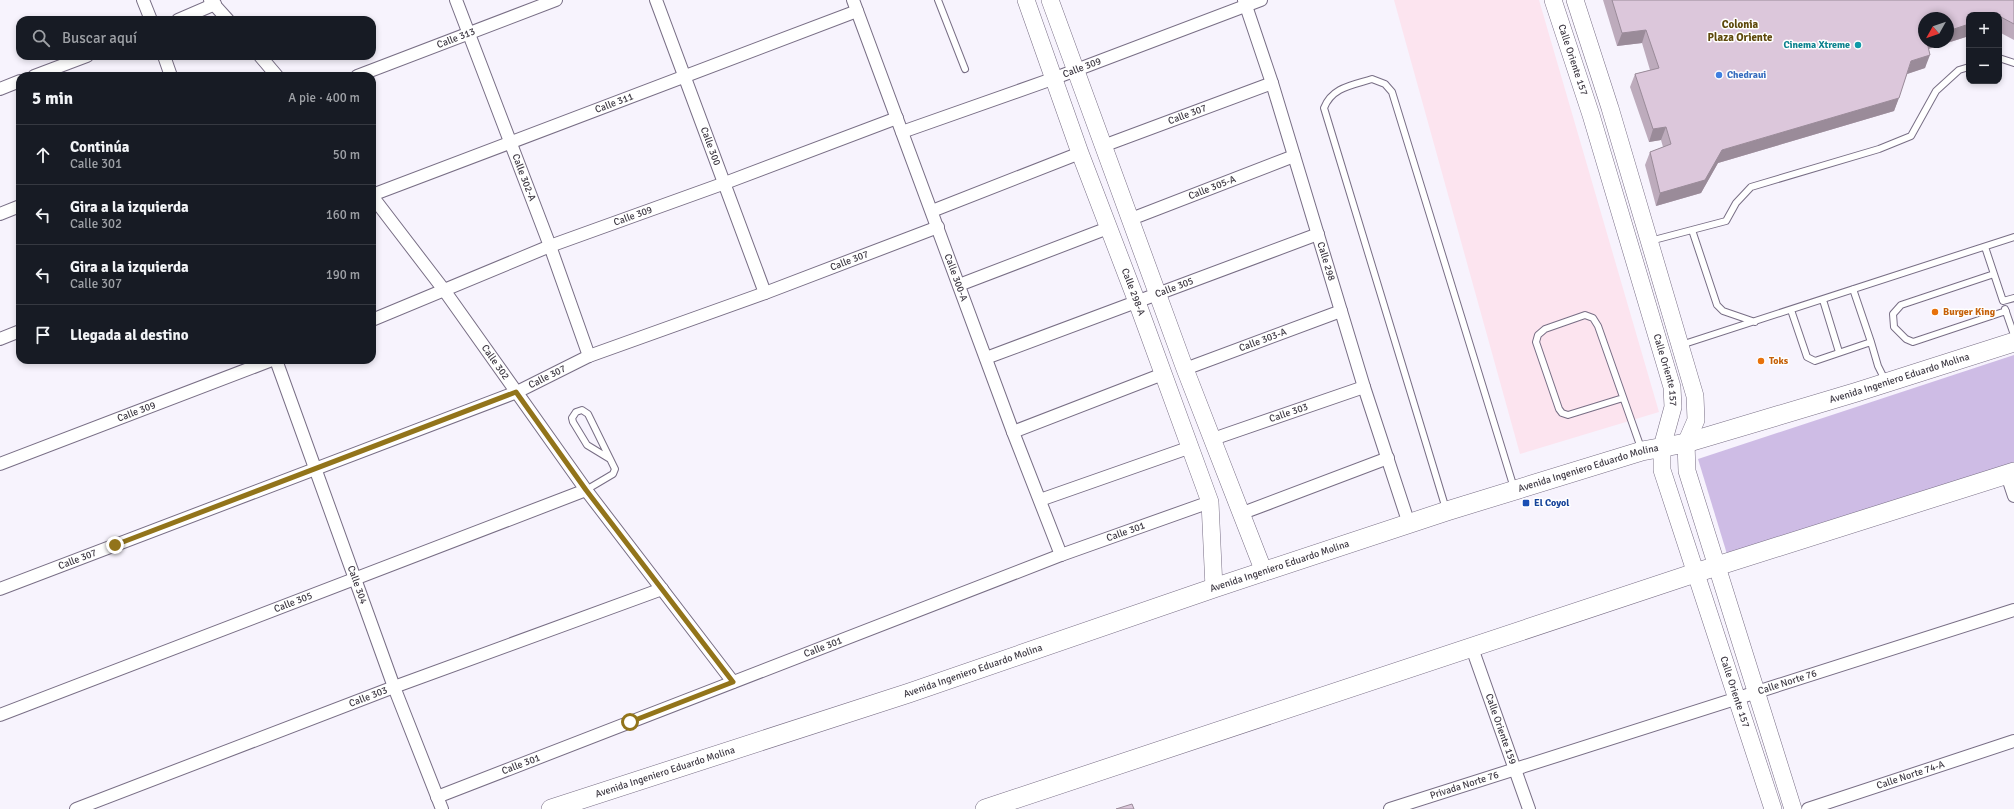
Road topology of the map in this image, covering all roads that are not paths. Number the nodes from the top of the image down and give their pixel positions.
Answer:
1 (143, 0) edge
2 (456, 0) edge
3 (556, 0) edge
4 (656, 0) edge
5 (938, 0) edge
6 (1026, 0) edge
7 (1050, 0) edge
8 (1261, 0) edge
9 (1553, 0) edge
10 (1575, 0) edge
11 (212, 2) edge
12 (1245, 3) edge
13 (855, 6) edge
14 (149, 16) edge
15 (186, 16) edge
16 (224, 16) edge
17 (468, 33) junction
18 (2002, 59) edge
19 (76, 60) edge
20 (165, 60) edge
21 (263, 60) edge
22 (2014, 63) edge
23 (1966, 67) edge
24 (965, 69) dead end
25 (1076, 70) junction
26 (45, 72) edge
27 (170, 72) edge
28 (274, 72) edge
29 (367, 72) edge
30 (683, 76) junction
31 (1055, 78) junction
32 (16, 83) edge
33 (1272, 83) junction
34 (0, 89) edge
35 (1610, 108) junction
36 (1591, 115) junction
37 (897, 118) junction
38 (902, 132) junction
39 (511, 141) junction
40 (1103, 146) junction
41 (1080, 153) junction
42 (1294, 156) junction
43 (725, 183) junction
44 (376, 194) edge
45 (376, 201) edge
46 (16, 208) edge
47 (932, 211) junction
48 (0, 214) edge
49 (1131, 219) junction
50 (938, 227) junction
51 (1108, 228) junction
52 (1692, 230) junction
53 (1318, 234) junction
54 (2014, 237) edge
55 (1649, 241) junction
56 (550, 246) junction
57 (1985, 247) junction
58 (1994, 274) junction
59 (959, 285) junction
60 (1853, 289) junction
61 (444, 290) junction
62 (765, 293) junction
63 (1159, 294) junction
64 (2014, 298) edge
65 (1823, 300) junction
66 (2003, 301) junction
67 (1137, 302) junction
68 (1791, 310) junction
69 (2006, 311) junction
70 (1341, 312) junction
71 (376, 318) edge
72 (1755, 322) junction
73 (16, 333) edge
74 (2014, 335) edge
75 (0, 339) edge
76 (1871, 342) junction
77 (2014, 342) edge
78 (1680, 346) junction
79 (1839, 352) junction
80 (589, 356) junction
81 (986, 358) junction
82 (262, 364) edge
83 (278, 364) edge
84 (1185, 369) junction
85 (1163, 374) junction
86 (1887, 382) junction
87 (1364, 387) junction
88 (516, 392) junction
89 (1623, 398) junction
90 (1013, 432) junction
91 (1212, 438) junction
92 (1686, 443) junction
93 (1191, 447) junction
94 (1662, 447) junction
95 (1642, 451) junction
96 (1388, 458) junction
97 (610, 459) junction
98 (0, 464) edge
99 (317, 469) junction
100 (2010, 474) edge
101 (586, 490) junction
102 (1515, 490) junction
103 (2014, 496) edge
104 (1040, 500) junction
105 (1210, 502) junction
106 (1447, 511) junction
107 (1240, 514) junction
108 (1409, 524) junction
109 (1061, 555) junction
110 (1718, 566) junction
111 (1264, 572) junction
112 (1696, 573) junction
113 (356, 580) junction
114 (1214, 588) junction
115 (0, 589) edge
116 (662, 589) junction
117 (2014, 610) edge
118 (1472, 648) junction
119 (733, 682) junction
120 (394, 687) junction
121 (1755, 692) junction
122 (1737, 698) junction
123 (0, 715) edge
124 (2014, 741) edge
125 (1516, 769) junction
126 (437, 797) junction
127 (76, 809) edge
128 (442, 809) edge
129 (551, 809) edge
130 (985, 809) edge
131 (1390, 809) edge
132 (1529, 809) edge
133 (1773, 809) edge
134 (1793, 809) edge
135 (1808, 809) edge

1 - 14 street
2 - 17 street, Calle 302-A
3 - 17 street, Calle 313
4 - 30 street, Calle 300
5 - 24 lane
6 - 31 street, Calle 298-A
7 - 25 street
8 - 12 street, Calle 309
9 - 36 street, Calle Oriente 157
10 - 35 street, Calle Oriente 157
11 - 15 street
11 - 16 street
12 - 25 street, Calle 309
12 - 33 street, Calle 298
13 - 30 street, Calle 311
13 - 37 street, Calle 300-A
17 - 29 street, Calle 313
17 - 39 street, Calle 302-A
18 - 22 lane
19 - 26 street
20 - 27 street
21 - 28 street
23 - 52 lane
25 - 31 street, Calle 309
25 - 40 street
30 - 39 street, Calle 311
30 - 43 street, Calle 300
31 - 38 street, Calle 309
31 - 41 street, Calle 298-A
32 - 34 street
33 - 40 street, Calle 307
33 - 42 street, Calle 298
35 - 36 street
35 - 55 street, Calle Oriente 157
36 - 94 street, Calle Oriente 157
37 - 38 street, Calle 300-A
37 - 43 street, Calle 309
38 - 47 street, Calle 300-A
39 - 44 street, Calle 311
39 - 56 street, Calle 302-A
40 - 49 street
41 - 47 street
41 - 51 street, Calle 298-A
42 - 49 street, Calle 305-A
42 - 53 street, Calle 298
43 - 56 street, Calle 309
43 - 62 street, Calle 300
45 - 61 street, Calle 302
46 - 48 street
47 - 50 street, Calle 300-A
49 - 63 street
50 - 59 street, Calle 300-A
50 - 62 street, Calle 307
51 - 59 street
51 - 67 street, Calle 298-A
52 - 55 lane
52 - 72 lane
53 - 63 street, Calle 305
53 - 70 street, Calle 298
54 - 57 lane
55 - 78 street, Calle Oriente 157
56 - 61 street, Calle 309
56 - 80 street, Calle 302-A
57 - 58 lane
57 - 60 lane
58 - 66 lane
58 - 69 lane
59 - 81 street, Calle 300-A
60 - 65 lane
60 - 76 lane
61 - 71 street, Calle 309
61 - 88 street, Calle 302
62 - 80 street, Calle 307
63 - 67 street, Calle 305
63 - 84 street
64 - 66 lane
65 - 68 lane
65 - 79 lane
66 - 69 lane
67 - 81 street, Calle 305
67 - 85 street, Calle 298-A
68 - 72 lane
68 - 79 lane
69 - 74 lane
70 - 84 street, Calle 303-A
70 - 87 street, Calle 298
72 - 78 lane
73 - 75 street
76 - 79 lane
76 - 86 lane
77 - 86 main road, Avenida Ingeniero Eduardo Molina
78 - 92 street, Calle Oriente 157
80 - 88 street, Calle 307
81 - 90 street, Calle 300-A
82 - 98 street, Calle 309
83 - 99 street, Calle 304
84 - 91 street
85 - 90 street
85 - 93 street, Calle 298-A
86 - 92 main road, Avenida Ingeniero Eduardo Molina
87 - 91 street, Calle 303
87 - 96 street, Calle 298
88 - 99 street, Calle 307
88 - 101 street, Calle 302
89 - 89 lane
89 - 95 lane
90 - 104 street, Calle 300-A
91 - 107 street
92 - 94 main road, Avenida Ingeniero Eduardo Molina
92 - 110 street, Calle Oriente 157
93 - 104 street
93 - 105 street, Calle 298-A
94 - 95 main road, Avenida Ingeniero Eduardo Molina
94 - 112 street, Calle Oriente 157
95 - 102 main road, Avenida Ingeniero Eduardo Molina
96 - 107 street
96 - 108 street, Calle 298
97 - 97 lane
97 - 101 lane
99 - 113 street, Calle 304
99 - 115 street, Calle 307
100 - 103 street
100 - 110 main road
101 - 113 street, Calle 305
101 - 116 street, Calle 302
102 - 106 main road, Avenida Ingeniero Eduardo Molina
102 - 106 lane
104 - 109 street, Calle 300-A
105 - 109 street, Calle 301
105 - 114 street, Calle 298-A
106 - 108 main road, Avenida Ingeniero Eduardo Molina
107 - 111 street
108 - 111 main road, Avenida Ingeniero Eduardo Molina
109 - 119 street, Calle 301
110 - 112 main road
110 - 121 street, Calle Oriente 157
111 - 114 main road, Avenida Ingeniero Eduardo Molina
112 - 118 main road
112 - 122 street, Calle Oriente 157
113 - 120 street, Calle 304
113 - 123 street, Calle 305
114 - 129 main road, Avenida Ingeniero Eduardo Molina
116 - 119 street, Calle 302
116 - 120 street, Calle 303
117 - 121 street, Calle Norte 76
118 - 125 street, Calle Oriente 159
118 - 130 main road
119 - 126 street, Calle 301
120 - 126 street, Calle 304
120 - 127 street, Calle 303
121 - 122 street, Calle Norte 76
121 - 134 street, Calle Oriente 157
122 - 125 street, Calle Norte 76
122 - 133 street, Calle Oriente 157
124 - 135 street, Calle Norte 74-A
125 - 131 street, Privada Norte 76
125 - 132 street, Calle Oriente 159
126 - 128 street, Calle 304

